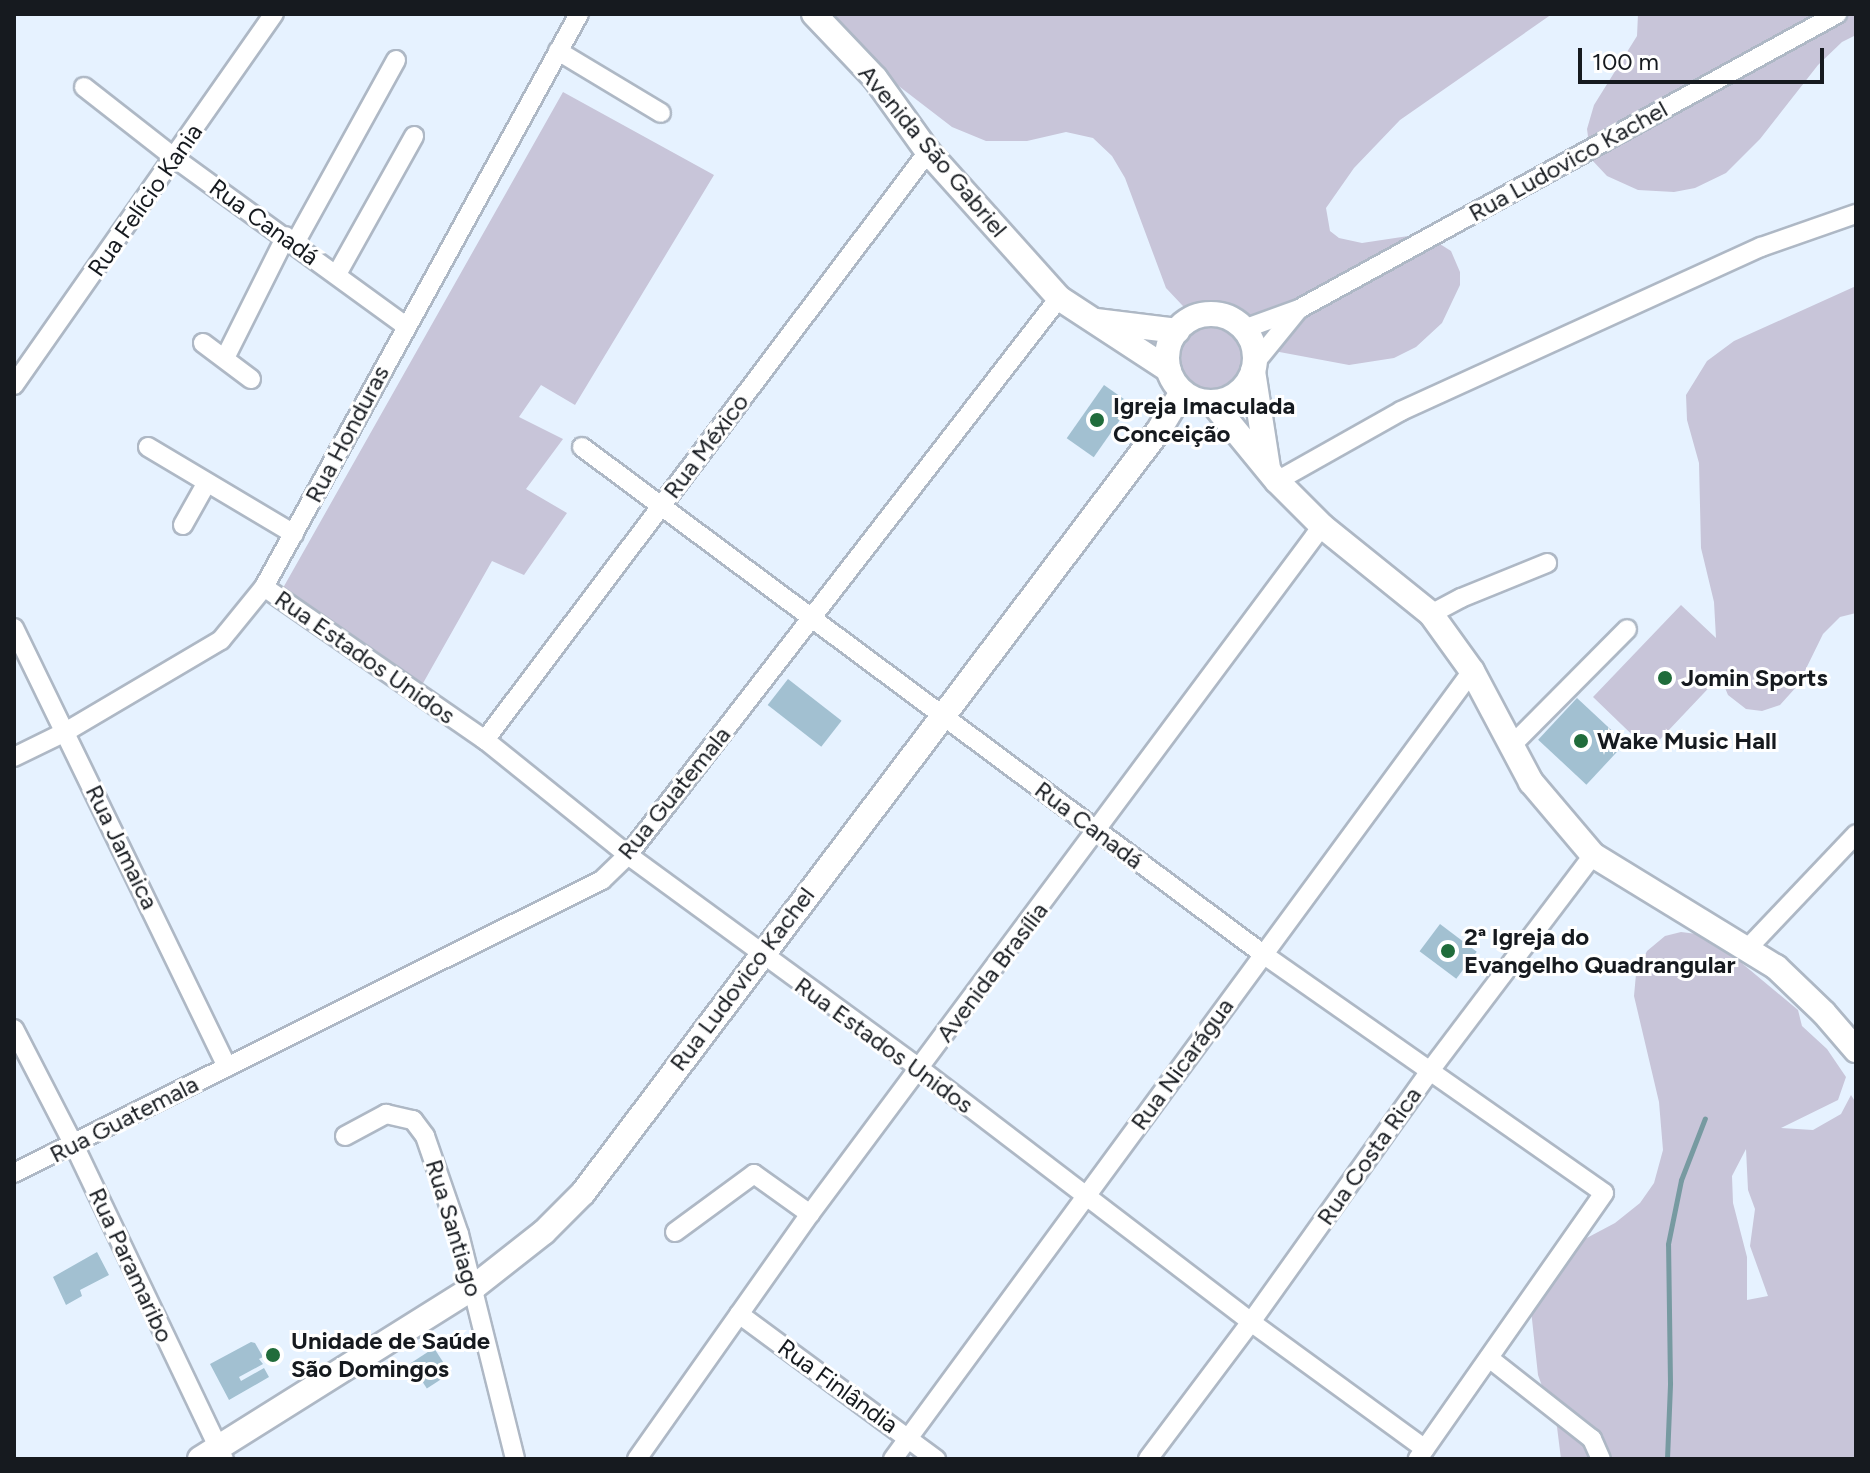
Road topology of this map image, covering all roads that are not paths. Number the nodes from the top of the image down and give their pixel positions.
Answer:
1 (274, 14) edge
2 (579, 14) edge
3 (814, 14) edge
4 (1837, 14) edge
5 (558, 51) junction
6 (396, 60) dead end
7 (84, 87) dead end
8 (661, 113) dead end
9 (414, 136) dead end
10 (928, 152) junction
11 (176, 159) junction
12 (1856, 214) edge
13 (291, 240) junction
14 (337, 274) junction
15 (1059, 298) junction
16 (1299, 309) junction
17 (1087, 320) junction
18 (406, 326) junction
19 (1244, 329) junction
20 (1177, 331) junction
21 (203, 343) dead end
22 (225, 358) junction
23 (1254, 367) junction
24 (1169, 370) junction
25 (251, 379) dead end
26 (14, 385) edge
27 (1182, 392) junction
28 (1212, 402) junction
29 (148, 447) dead end
30 (582, 447) dead end
31 (1272, 475) junction
32 (206, 484) junction
33 (660, 506) junction
34 (183, 525) dead end
35 (1322, 526) junction
36 (294, 534) junction
37 (1547, 563) dead end
38 (264, 587) junction
39 (1431, 614) junction
40 (812, 618) junction
41 (14, 628) edge
42 (1627, 629) dead end
43 (1472, 671) junction
44 (944, 715) junction
45 (67, 731) junction
46 (485, 740) junction
47 (1510, 747) junction
48 (14, 757) edge
49 (1098, 832) junction
50 (1856, 834) edge
51 (628, 855) junction
52 (1593, 855) junction
53 (1748, 948) junction
54 (760, 954) junction
55 (1263, 954) junction
56 (14, 1029) edge
57 (1856, 1050) edge
58 (227, 1067) junction
59 (919, 1068) junction
60 (1429, 1072) junction
61 (345, 1136) dead end
62 (74, 1145) junction
63 (14, 1173) edge
64 (1085, 1196) junction
65 (810, 1214) junction
66 (675, 1232) dead end
67 (474, 1287) junction
68 (739, 1314) junction
69 (1251, 1322) junction
70 (1489, 1358) junction
71 (908, 1438) junction
72 (1421, 1454) edge
73 (214, 1455) edge
74 (515, 1459) edge
75 (637, 1459) edge
76 (893, 1459) edge
77 (936, 1459) edge
78 (1148, 1459) edge
79 (1601, 1459) edge

1 - 11 street, Rua Felício Kania
2 - 5 street, Rua Honduras
3 - 10 main road, Avenida São Gabriel
4 - 16 street, Rua Ludovico Kachel
5 - 8 street
5 - 18 street, Rua Honduras
6 - 13 street
7 - 11 street, Rua Canadá
9 - 14 street
10 - 15 main road, Avenida São Gabriel
10 - 33 street, Rua México
11 - 13 street, Rua Canadá
11 - 26 street, Rua Felício Kania
12 - 31 street
13 - 14 street, Rua Canadá
13 - 22 street
14 - 18 street, Rua Canadá
15 - 17 main road, Avenida São Gabriel
15 - 40 street, Rua Guatemala
16 - 19 street, Rua Ludovico Kachel
16 - 23 street, Rua Ludovico Kachel
17 - 20 main road
17 - 24 main road, Avenida São Gabriel
18 - 36 street, Rua Honduras
19 - 20 main road
19 - 23 main road
20 - 24 main road
21 - 22 street
22 - 25 street
23 - 28 main road
23 - 31 main road
24 - 27 main road
27 - 28 main road
27 - 44 main road, Rua Ludovico Kachel
28 - 31 main road
29 - 32 street
30 - 33 street, Rua Canadá
31 - 35 main road
32 - 34 street
32 - 36 street
33 - 40 street, Rua Canadá
33 - 46 street, Rua México
35 - 39 main road
35 - 49 street, Avenida Brasília
36 - 38 street, Rua Honduras
37 - 39 street
38 - 45 street, Rua Honduras
38 - 46 street, Rua Estados Unidos
39 - 43 main road
40 - 44 street, Rua Canadá
40 - 51 street, Rua Guatemala
41 - 45 street, Rua Jamaica
42 - 47 street
43 - 47 main road
43 - 55 street, Rua Nicarágua
44 - 49 street, Rua Canadá
44 - 54 main road, Rua Ludovico Kachel
45 - 48 street, Rua Honduras
45 - 58 street, Rua Jamaica
46 - 51 street, Rua Estados Unidos
47 - 52 main road
49 - 55 street, Rua Canadá
49 - 59 street, Avenida Brasília
50 - 53 street
51 - 54 street, Rua Estados Unidos
51 - 58 street, Rua Guatemala
52 - 53 main road
52 - 60 street, Rua Costa Rica
53 - 57 main road
54 - 59 street, Rua Estados Unidos
54 - 67 main road, Rua Ludovico Kachel
55 - 60 street, Rua Canadá
55 - 64 street, Rua Nicarágua
56 - 62 street, Rua Paramaribo
58 - 62 street, Rua Guatemala
59 - 64 street, Rua Estados Unidos
59 - 65 street, Avenida Brasília
60 - 69 street, Rua Costa Rica
60 - 70 street, Rua Canadá
61 - 67 street, Rua Santiago
62 - 63 street, Rua Guatemala
62 - 73 street, Rua Paramaribo
64 - 69 street, Rua Estados Unidos
64 - 71 street, Rua Nicarágua
65 - 66 street
65 - 68 street, Avenida Brasília
67 - 73 main road, Rua Ludovico Kachel
67 - 74 street, Rua Santiago
68 - 71 street, Rua Finlândia
68 - 75 street, Avenida Brasília
69 - 72 street, Rua Estados Unidos
69 - 78 street, Rua Costa Rica
70 - 72 street
70 - 79 street
71 - 76 street, Rua Nicarágua
71 - 77 street, Rua Finlândia

